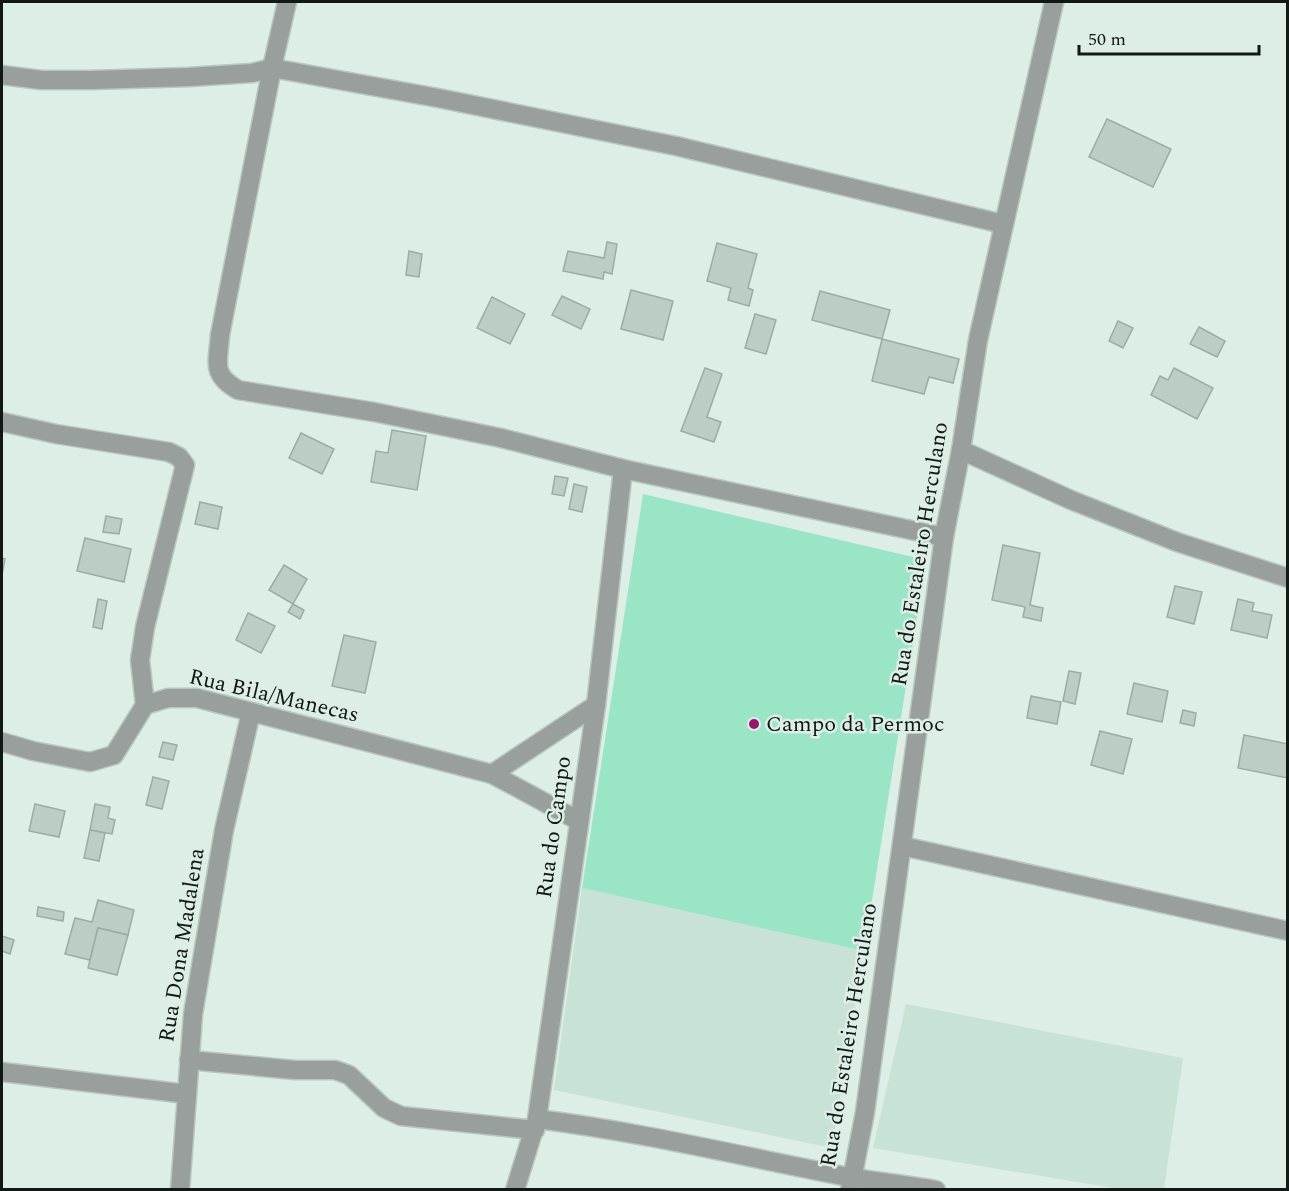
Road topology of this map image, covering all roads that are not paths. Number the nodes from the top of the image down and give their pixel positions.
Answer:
1 (287, 2) edge
2 (1054, 2) edge
3 (272, 68) junction
4 (2, 75) edge
5 (1003, 224) junction
6 (2, 422) edge
7 (961, 450) junction
8 (623, 469) junction
9 (944, 537) junction
10 (1287, 578) edge
11 (145, 705) junction
12 (596, 705) junction
13 (251, 712) junction
14 (2, 742) edge
15 (492, 774) junction
16 (579, 820) junction
17 (902, 846) junction
18 (1287, 932) edge
19 (189, 1060) junction
20 (2, 1072) edge
21 (187, 1094) junction
22 (536, 1125) junction
23 (851, 1184) edge
24 (180, 1190) edge
25 (516, 1190) edge
26 (936, 1190) edge

1 - 3 street
2 - 5 street, Rua do Estaleiro Herculano
3 - 4 street
3 - 5 street
3 - 8 street
5 - 7 street, Rua do Estaleiro Herculano
6 - 11 street
7 - 9 street, Rua do Estaleiro Herculano
7 - 10 street
8 - 9 street
8 - 12 street, Rua do Campo
9 - 17 street, Rua do Estaleiro Herculano
11 - 13 street, Rua Bila/Manecas
11 - 14 street
12 - 15 street
12 - 16 street, Rua do Campo
13 - 15 street, Rua Bila/Manecas
13 - 19 street, Rua Dona Madalena
15 - 16 street, Rua Bila/Manecas
16 - 22 street, Rua do Campo
17 - 18 street
17 - 23 street, Rua do Estaleiro Herculano
19 - 21 street, Rua Dona Madalena
19 - 22 street
20 - 21 street
21 - 24 street, Rua Dona Madalena
22 - 23 street
22 - 25 street, Rua do Campo
23 - 26 street

